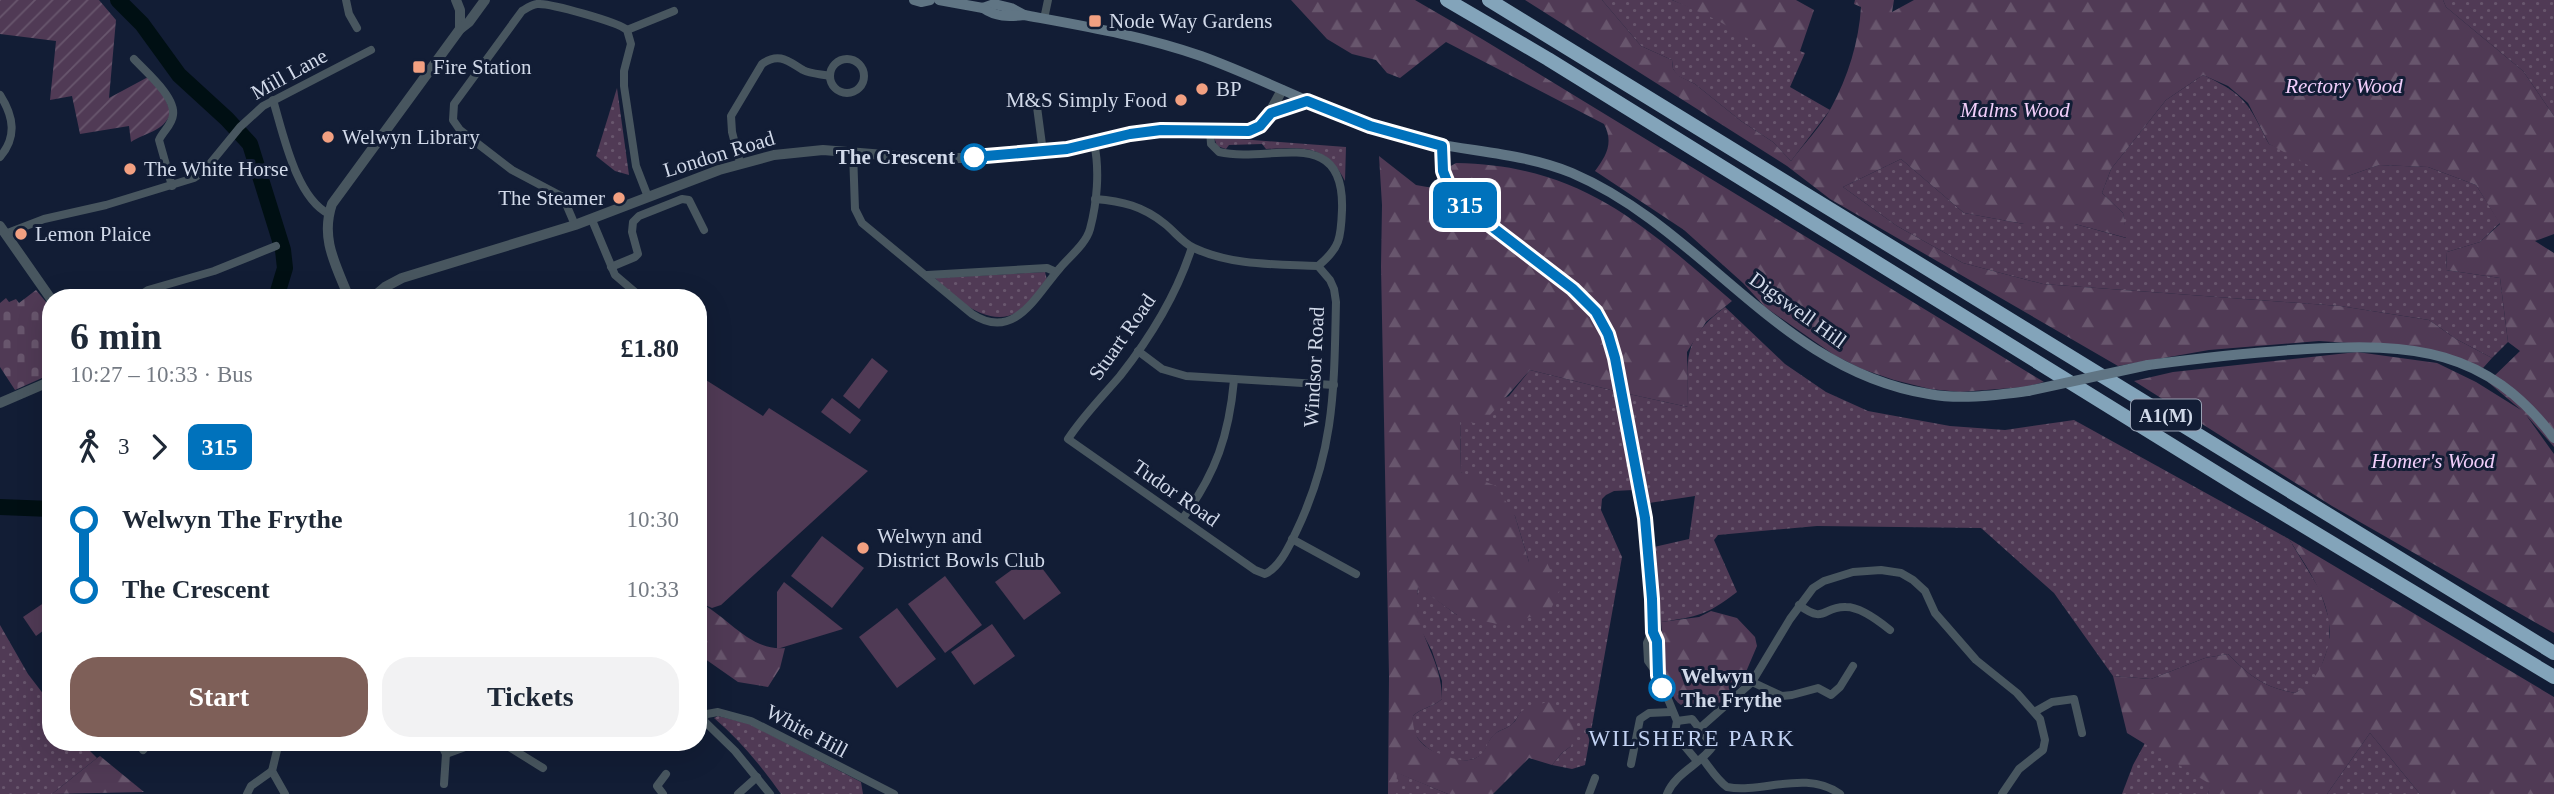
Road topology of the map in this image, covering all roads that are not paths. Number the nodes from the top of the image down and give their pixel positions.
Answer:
1 (346, 0) edge
2 (456, 0) edge
3 (485, 0) edge
4 (914, 0) edge
5 (930, 0) edge
6 (939, 0) edge
7 (1048, 0) edge
8 (1447, 0) edge
9 (1489, 0) edge
10 (1501, 0) edge
11 (674, 11) dead end
12 (1044, 19) junction
13 (357, 28) dead end
14 (460, 29) junction
15 (628, 30) junction
16 (1556, 41) junction
17 (371, 50) dead end
18 (134, 59) dead end
19 (830, 76) junction
20 (1282, 90) junction
21 (0, 95) edge
22 (273, 100) junction
23 (1307, 101) junction
24 (1037, 107) dead end
25 (1271, 113) junction
26 (1210, 130) junction
27 (1094, 143) junction
28 (1442, 146) junction
29 (853, 152) junction
30 (1043, 152) junction
31 (0, 157) edge
32 (740, 163) junction
33 (172, 186) junction
34 (648, 197) junction
35 (1095, 199) junction
36 (329, 214) junction
37 (592, 220) junction
38 (575, 225) junction
39 (2, 230) edge
40 (704, 230) dead end
41 (276, 246) dead end
42 (1192, 247) junction
43 (1318, 266) junction
44 (611, 267) junction
45 (1056, 272) junction
46 (927, 275) junction
47 (44, 289) edge
48 (151, 289) edge
49 (345, 289) edge
50 (383, 289) edge
51 (631, 289) edge
52 (1138, 351) junction
53 (1234, 380) junction
54 (42, 384) edge
55 (1334, 384) junction
56 (0, 403) edge
57 (2554, 438) edge
58 (1068, 439) joint
59 (1183, 518) junction
60 (1292, 539) junction
61 (1356, 573) dead end
62 (1265, 574) joint
63 (1799, 605) junction
64 (1890, 630) dead end
65 (2554, 653) edge
66 (1853, 666) dead end
67 (2554, 677) edge
68 (1752, 682) junction
69 (2036, 711) junction
70 (1671, 712) junction
71 (707, 714) edge
72 (1677, 721) junction
73 (707, 724) edge
74 (1700, 728) junction
75 (2082, 733) dead end
76 (277, 751) edge
77 (444, 751) edge
78 (454, 751) edge
79 (516, 751) edge
80 (446, 754) junction
81 (1700, 760) junction
82 (1631, 764) dead end
83 (543, 768) dead end
84 (272, 771) junction
85 (666, 774) dead end
86 (757, 777) junction
87 (1595, 778) dead end
88 (444, 784) dead end
89 (2004, 793) edge
90 (247, 794) edge
91 (285, 794) edge
92 (663, 794) edge
93 (738, 794) edge
94 (770, 794) edge
95 (894, 794) edge
96 (1589, 794) edge
97 (1667, 794) edge
98 (1840, 794) edge

1 - 13 street
2 - 14 street
3 - 14 street
4 - 5 main road
6 - 12 main road, Digswell Hill
7 - 12 street
8 - 67 highway, A1(M)
9 - 16 highway, A1(M)
10 - 16 highway, A1(M)
11 - 15 street
12 - 20 main road, Digswell Hill
14 - 36 street
15 - 34 street
15 - 38 street
16 - 65 highway, A1(M)
17 - 22 street, Mill Lane
18 - 33 street
19 - 19 street
19 - 32 street
20 - 23 main road, Digswell Hill
20 - 25 street
21 - 31 street
22 - 33 street, Mill Lane
22 - 36 street
23 - 25 main road
23 - 28 main road, Digswell Hill
24 - 30 street
25 - 26 street, London Road
26 - 27 street, London Road
26 - 43 street
27 - 30 street, London Road
27 - 35 street
28 - 57 main road, Digswell Hill, bridge
28 - 70 street
29 - 30 street, London Road
29 - 32 street, London Road
29 - 46 street
32 - 34 street, London Road
33 - 39 street, Mill Lane
34 - 37 street, London Road
35 - 42 street
35 - 45 street
36 - 49 street
37 - 38 street, London Road
37 - 44 street
38 - 50 street, London Road
39 - 47 street
40 - 44 street
41 - 48 street
42 - 43 street
42 - 52 street, Stuart Road
43 - 55 street, Windsor Road
44 - 51 street
45 - 46 street
45 - 46 street
52 - 53 street
52 - 58 street, Stuart Road
53 - 55 street
53 - 59 street
54 - 56 street
55 - 60 street, Windsor Road
58 - 59 street, Tudor Road
59 - 62 street, Tudor Road
60 - 61 street
60 - 62 street, Windsor Road
63 - 64 street
63 - 68 street
63 - 69 street
66 - 68 street
68 - 74 street
69 - 75 street
69 - 89 street
70 - 72 street
70 - 82 street
71 - 95 street, White Hill
72 - 74 street
72 - 81 street
73 - 86 street
74 - 81 street
76 - 84 street
77 - 80 street
78 - 80 street
79 - 83 street
80 - 88 street
81 - 97 street
81 - 98 street
84 - 90 street
84 - 91 street
85 - 92 street
86 - 93 street
86 - 94 street
87 - 96 street

